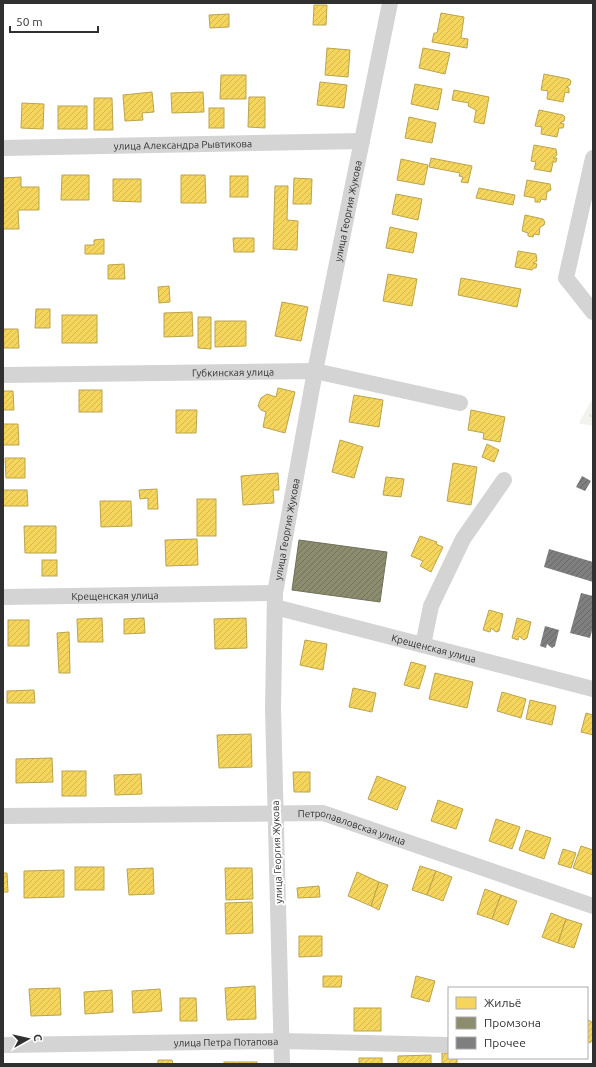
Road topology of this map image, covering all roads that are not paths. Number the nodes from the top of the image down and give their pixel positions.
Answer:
1 (390, 3) edge
2 (362, 141) junction
3 (3, 148) edge
4 (593, 158) edge
5 (593, 312) edge
6 (315, 371) junction
7 (3, 375) edge
8 (460, 402) dead end
9 (504, 480) dead end
10 (3, 597) edge
11 (275, 600) junction
12 (423, 645) junction
13 (593, 689) edge
14 (276, 813) junction
15 (3, 816) edge
16 (593, 906) edge
17 (282, 1042) junction
18 (3, 1045) edge
19 (448, 1045) edge
20 (282, 1064) edge

1 - 2 street, улица Георгия Жукова
2 - 3 street, улица Александра Рывтикова
2 - 6 street, улица Георгия Жукова
4 - 5 street
6 - 7 street, Губкинская улица
6 - 8 street, Губкинская улица
6 - 11 street, улица Георгия Жукова
9 - 12 street
10 - 11 street, Крещенская улица
11 - 12 street, Крещенская улица
11 - 14 street, улица Георгия Жукова
12 - 13 street, Крещенская улица
14 - 15 street, Петропавловская улица
14 - 16 street, Петропавловская улица
14 - 17 street, улица Георгия Жукова
17 - 18 street, улица Петра Потапова
17 - 19 street, улица Петра Потапова
17 - 20 street, улица Георгия Жукова

